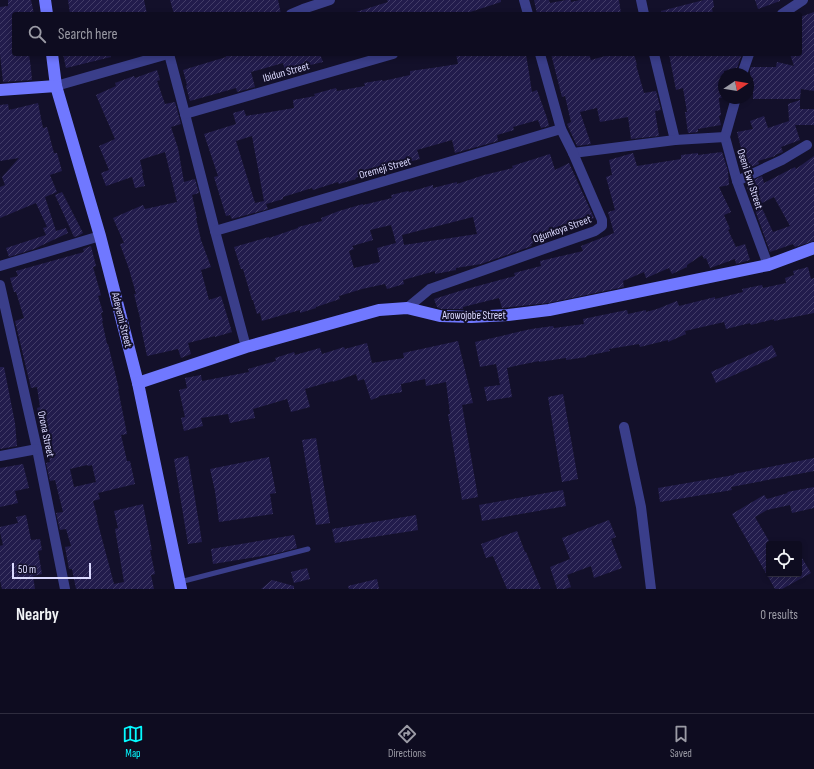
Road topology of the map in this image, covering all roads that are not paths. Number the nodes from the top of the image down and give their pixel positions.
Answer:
1 (45, 0) edge
2 (330, 0) edge
3 (524, 0) edge
4 (641, 0) edge
5 (803, 0) edge
6 (302, 4) edge
7 (47, 12) edge
8 (293, 12) edge
9 (527, 12) edge
10 (644, 12) edge
11 (785, 12) edge
12 (52, 56) edge
13 (162, 56) edge
14 (170, 56) edge
15 (386, 56) edge
16 (541, 56) edge
17 (655, 56) edge
18 (748, 56) edge
19 (744, 68) edge
20 (56, 86) junction
21 (0, 90) edge
22 (734, 104) edge
23 (185, 114) junction
24 (561, 129) junction
25 (725, 137) junction
26 (676, 140) junction
27 (807, 145) dead end
28 (573, 153) junction
29 (736, 180) junction
30 (215, 231) junction
31 (100, 236) junction
32 (814, 248) edge
33 (768, 265) junction
34 (0, 266) edge
35 (0, 285) edge
36 (407, 308) junction
37 (246, 346) junction
38 (138, 383) junction
39 (624, 427) dead end
40 (37, 449) junction
41 (0, 456) edge
42 (308, 549) dead end
43 (180, 586) edge
44 (65, 589) edge
45 (651, 589) edge

1 - 7 street
2 - 6 street
3 - 9 street
4 - 10 street
5 - 11 street
6 - 8 street
12 - 20 street, Adeyemi Street
13 - 20 street
14 - 23 street
15 - 23 street, Ibidun Street
16 - 24 street, Ogunkoya Street
17 - 26 street
18 - 19 street
20 - 21 street
20 - 31 street, Adeyemi Street
22 - 25 street
23 - 30 street
24 - 28 street, Ogunkoya Street
24 - 30 street, Oremeji Street
25 - 26 street
25 - 29 street, Oseni Ewu Street
26 - 28 street
27 - 29 street
28 - 36 street, Ogunkoya Street
29 - 33 street, Oseni Ewu Street
30 - 37 street
31 - 34 street
31 - 38 street, Adeyemi Street
32 - 33 street, Arowojobe Street
33 - 36 street, Arowojobe Street
35 - 40 street, Orona Street
36 - 37 street, Arowojobe Street
37 - 38 street, Arowojobe Street
38 - 43 street, Adeyemi Street
39 - 45 street
40 - 41 street
40 - 44 street, Orona Street
42 - 43 lane

